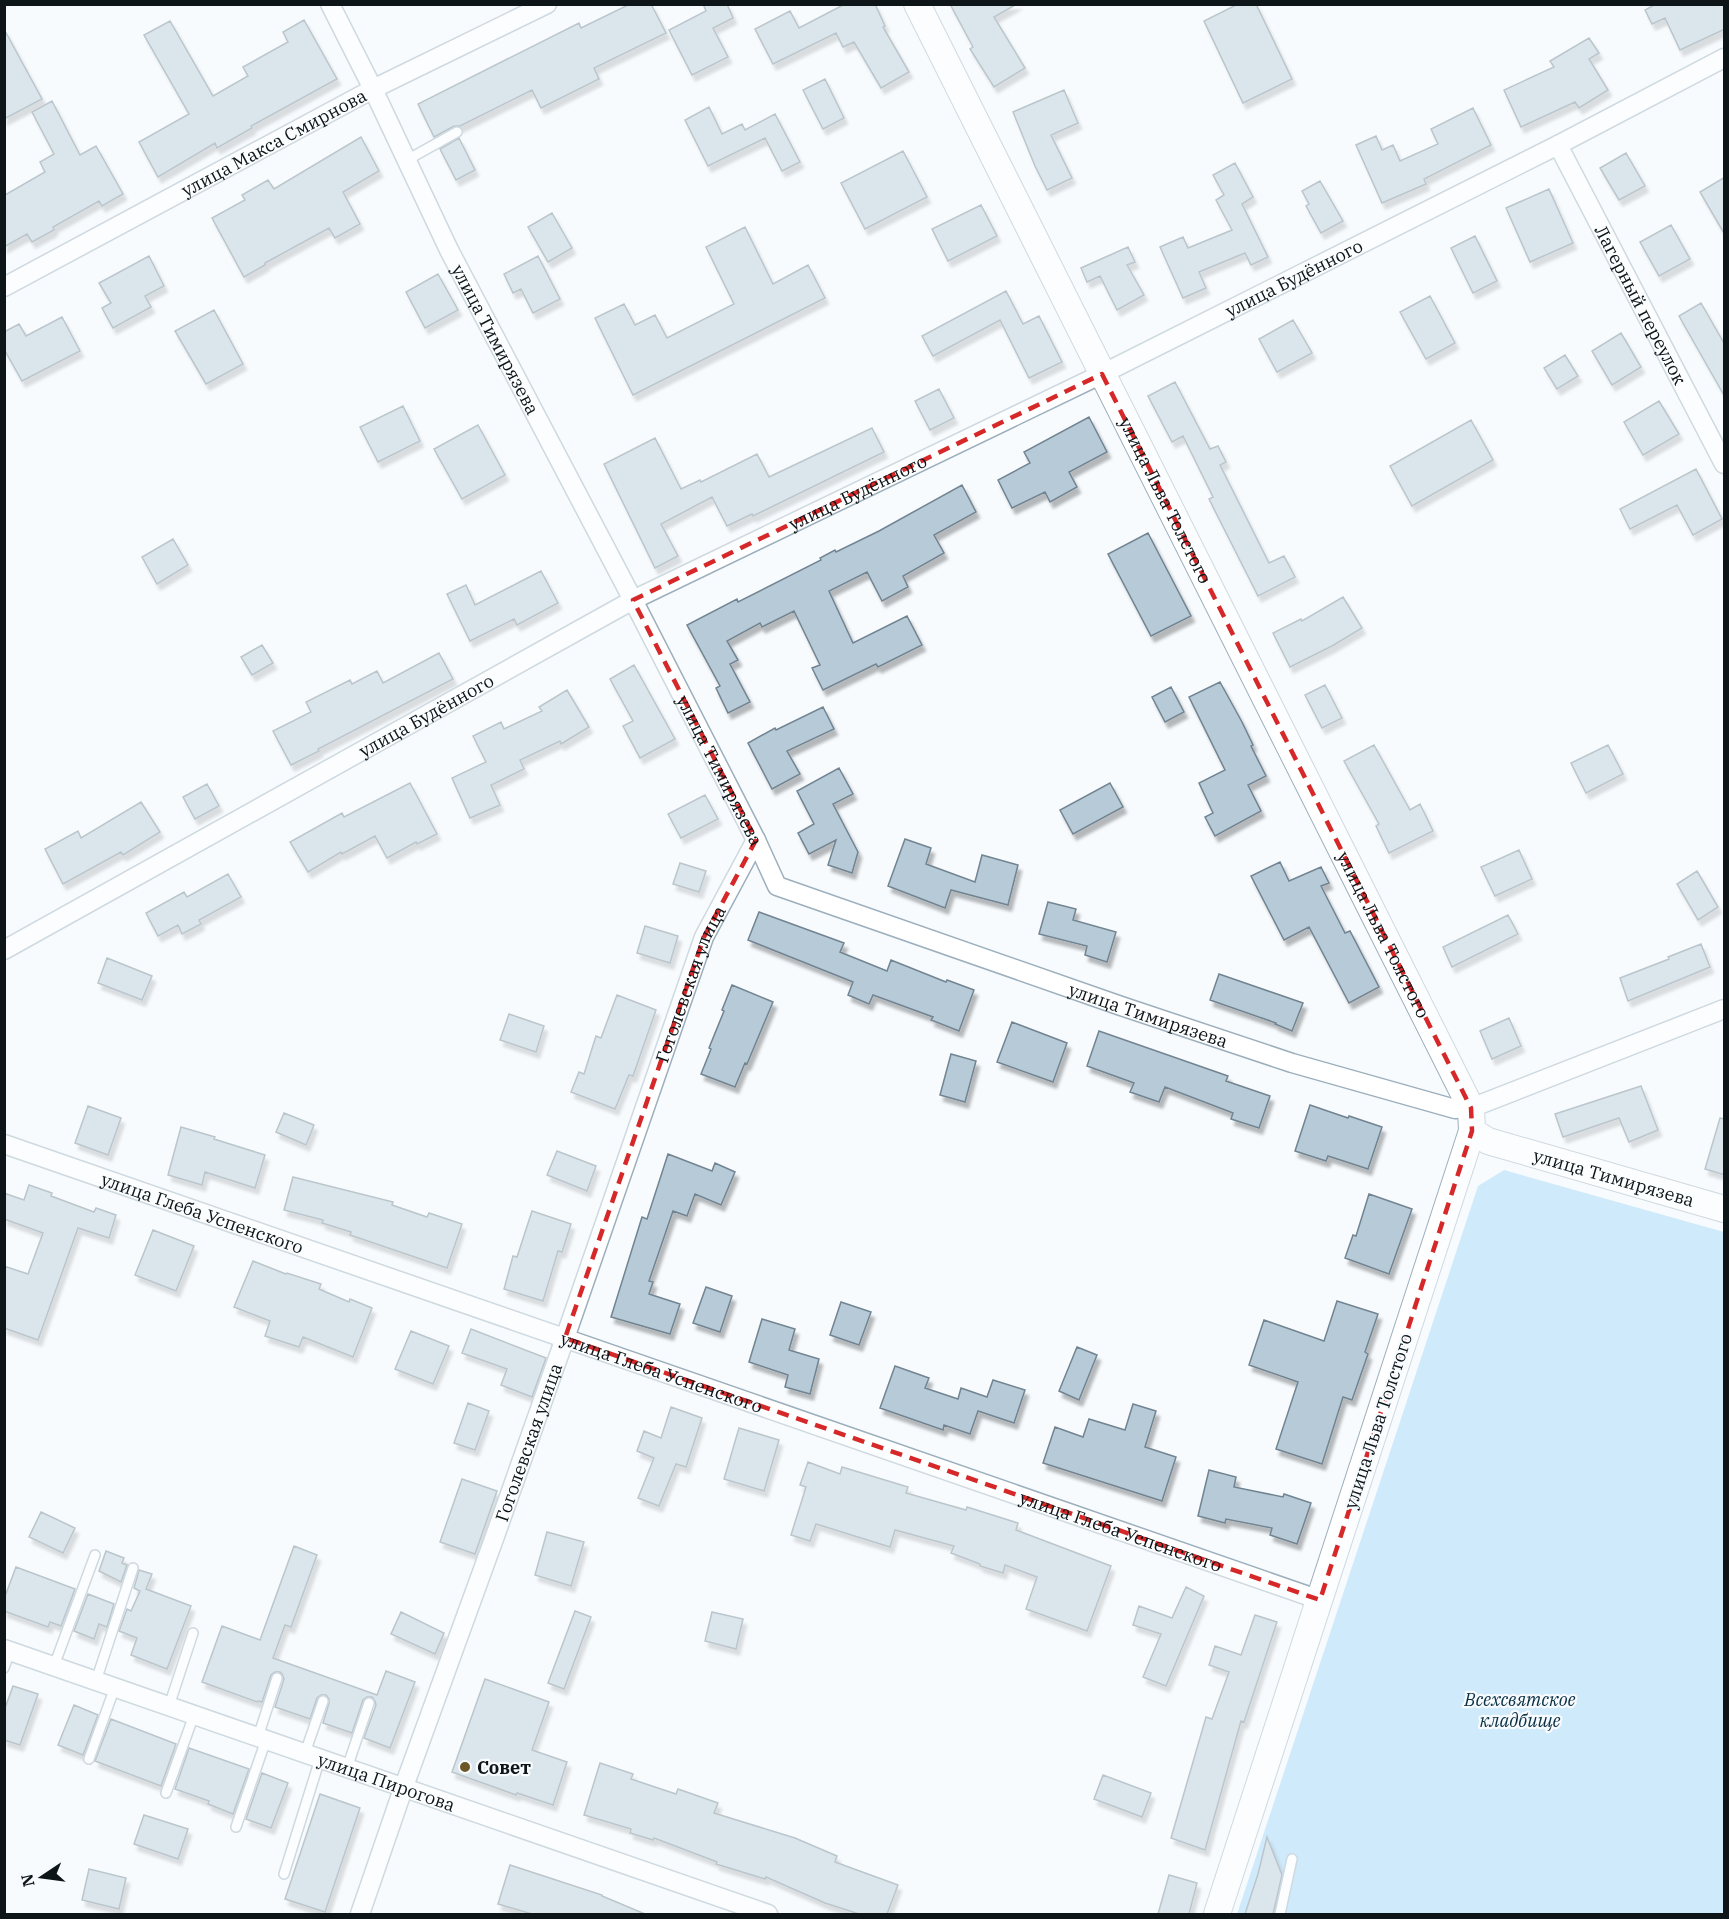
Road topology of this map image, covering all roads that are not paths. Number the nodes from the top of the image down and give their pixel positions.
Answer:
1 (330, 4) edge
2 (547, 4) edge
3 (917, 4) edge
4 (1725, 58) edge
5 (373, 89) junction
6 (457, 132) dead end
7 (1558, 145) junction
8 (406, 160) junction
9 (4, 287) edge
10 (1102, 374) junction
11 (1725, 464) edge
12 (633, 600) junction
13 (756, 840) junction
14 (4, 950) edge
15 (1725, 1009) edge
16 (1471, 1120) junction
17 (4, 1144) edge
18 (1725, 1209) edge
19 (565, 1338) junction
20 (95, 1555) dead end
21 (133, 1568) dead end
22 (1320, 1600) junction
23 (193, 1633) dead end
24 (6, 1656) edge
25 (54, 1666) junction
26 (277, 1678) dead end
27 (96, 1681) junction
28 (115, 1687) junction
29 (323, 1701) dead end
30 (369, 1703) dead end
31 (169, 1706) junction
32 (194, 1715) junction
33 (262, 1738) junction
34 (313, 1756) junction
35 (89, 1760) dead end
36 (347, 1768) junction
37 (403, 1789) junction
38 (166, 1793) dead end
39 (236, 1827) dead end
40 (1292, 1859) dead end
41 (284, 1874) dead end
42 (360, 1914) edge
43 (768, 1914) edge
44 (1216, 1914) edge
45 (1280, 1914) edge

1 - 5 street, улица Тимирязева
2 - 5 street, улица Макса Смирнова
3 - 10 street, улица Льва Толстого
4 - 7 street, улица Будённого
5 - 8 street, улица Тимирязева
5 - 9 street, улица Макса Смирнова
6 - 8 lane
7 - 10 street, улица Будённого
7 - 11 street, Лагерный переулок
8 - 12 street, улица Тимирязева
10 - 12 street, улица Будённого
10 - 16 street, улица Льва Толстого
12 - 13 street, улица Тимирязева
12 - 14 street, улица Будённого
13 - 16 street, улица Тимирязева
13 - 19 street, Гоголевская улица
15 - 16 street
16 - 18 street, улица Тимирязева
16 - 22 street, улица Льва Толстого
17 - 19 street, улица Глеба Успенского
19 - 22 street, улица Глеба Успенского
19 - 37 street, Гоголевская улица
20 - 25 lane
21 - 27 lane
22 - 44 street, улица Льва Толстого
23 - 31 lane
24 - 25 street, улица Пирогова
25 - 27 street, улица Пирогова
26 - 33 lane
27 - 28 street, улица Пирогова
28 - 31 street, улица Пирогова
28 - 35 lane
29 - 34 lane
30 - 36 lane
31 - 32 street, улица Пирогова
32 - 33 street, улица Пирогова
32 - 38 lane
33 - 34 street, улица Пирогова
33 - 39 lane
34 - 36 street, улица Пирогова
34 - 41 lane
36 - 37 street, улица Пирогова
37 - 42 street, Гоголевская улица
37 - 43 street, улица Пирогова
40 - 45 lane

